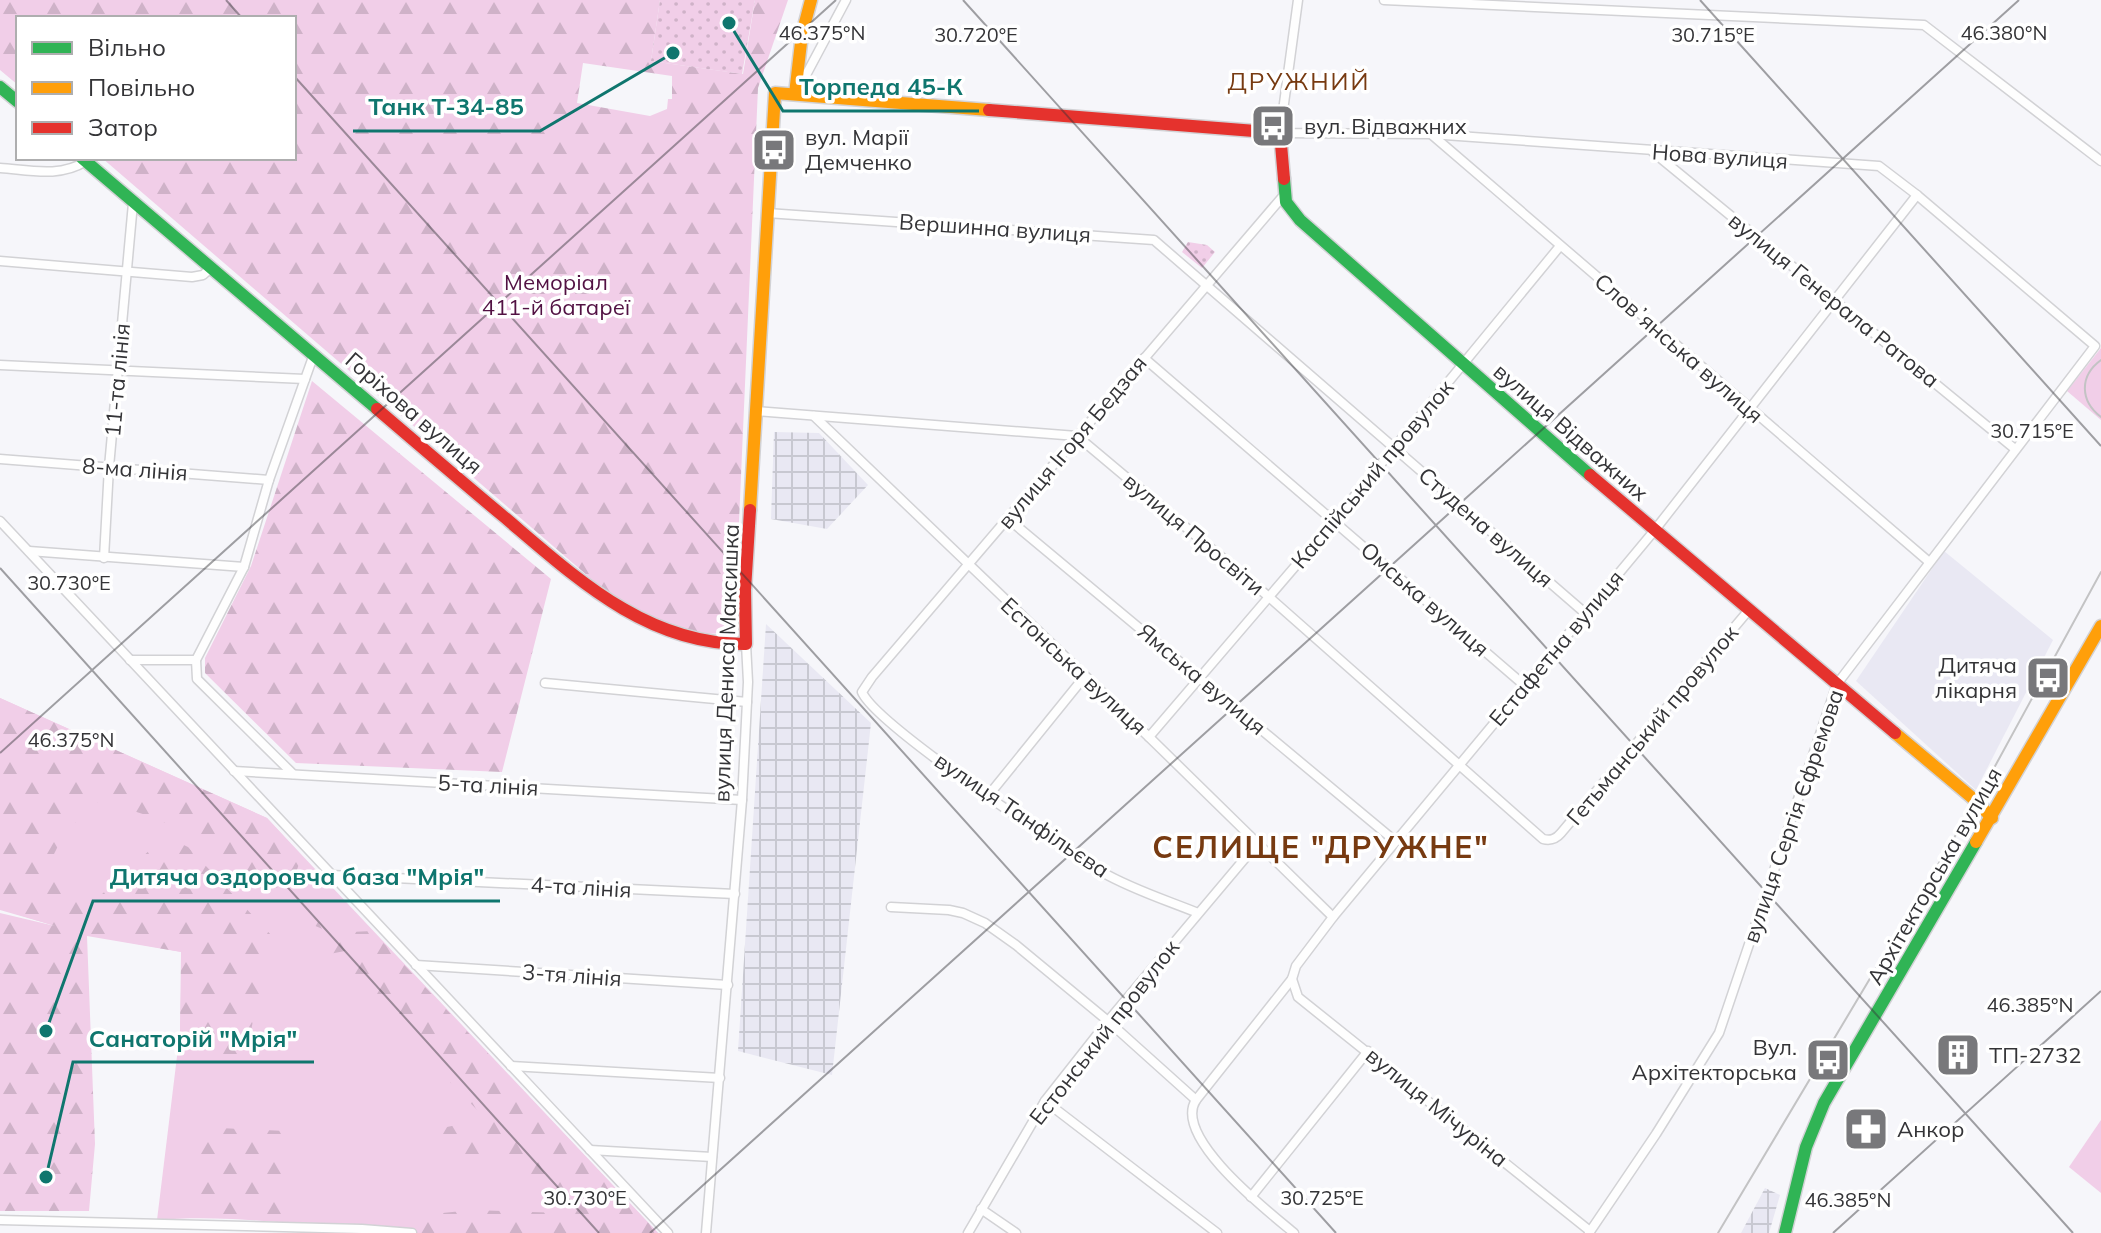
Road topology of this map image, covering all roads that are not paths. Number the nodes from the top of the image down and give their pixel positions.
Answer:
1 (811, 0) edge
2 (846, 0) edge
3 (1298, 0) edge
4 (1384, 0) edge
5 (0, 87) edge
6 (795, 94) junction
7 (16, 100) edge
8 (1280, 133) junction
9 (1430, 134) junction
10 (1652, 151) junction
11 (84, 160) edge
12 (2101, 161) edge
13 (0, 168) edge
14 (1284, 195) junction
15 (1917, 195) junction
16 (133, 203) junction
17 (767, 213) junction
18 (1560, 246) junction
19 (0, 261) edge
20 (212, 267) junction
21 (126, 270) junction
22 (1207, 283) junction
23 (1834, 301) junction
24 (2095, 346) joint
25 (315, 354) junction
26 (1144, 358) junction
27 (0, 365) edge
28 (1463, 365) junction
29 (118, 372) junction
30 (305, 379) junction
31 (1750, 409) junction
32 (756, 411) junction
33 (814, 416) junction
34 (1077, 436) junction
35 (1395, 448) junction
36 (2015, 449) junction
37 (0, 459) edge
38 (109, 467) junction
39 (269, 480) junction
40 (1007, 518) junction
41 (0, 521) edge
42 (1334, 521) junction
43 (1654, 531) junction
44 (28, 551) junction
45 (104, 558) junction
46 (1928, 561) junction
47 (968, 565) junction
48 (244, 567) junction
49 (1269, 597) junction
50 (1748, 611) junction
51 (1585, 613) junction
52 (2101, 626) edge
53 (746, 644) junction
54 (130, 660) junction
55 (196, 660) junction
56 (1085, 676) junction
57 (1201, 678) junction
58 (545, 683) dead end
59 (1837, 684) junction
60 (1524, 685) junction
61 (862, 692) joint
62 (747, 702) junction
63 (1149, 737) junction
64 (1458, 765) junction
65 (233, 770) junction
66 (293, 774) junction
67 (988, 796) junction
68 (742, 800) junction
69 (1992, 818) junction
70 (1554, 839) joint
71 (1395, 841) junction
72 (1257, 844) junction
73 (331, 875) junction
74 (735, 894) junction
75 (891, 907) dead end
76 (1198, 913) junction
77 (1333, 917) junction
78 (416, 965) junction
79 (1292, 979) junction
80 (728, 985) junction
81 (1108, 1021) junction
82 (1368, 1051) junction
83 (511, 1066) junction
84 (720, 1078) junction
85 (1196, 1100) junction
86 (1045, 1101) junction
87 (590, 1150) junction
88 (712, 1157) junction
89 (1251, 1197) junction
90 (981, 1209) junction
91 (0, 1220) edge
92 (362, 1231) edge
93 (1589, 1232) edge
94 (412, 1233) edge
95 (668, 1233) edge
96 (706, 1233) edge
97 (968, 1233) edge
98 (1016, 1233) edge
99 (1217, 1233) edge
100 (1294, 1233) edge
101 (1785, 1233) edge

1 - 6 street
2 - 6 street
3 - 8 street
4 - 12 street
5 - 7 street
6 - 8 street
6 - 17 street, вулиця Дениса Максишка
8 - 9 street, Нова вулиця
8 - 14 street
9 - 10 street, Нова вулиця
9 - 18 street, Словʼянська вулиця
10 - 15 street, Нова вулиця
10 - 23 street, вулиця Генерала Ратова
11 - 13 street
11 - 16 street, Горіхова вулиця
14 - 22 street, вулиця Ігоря Бедзая
14 - 28 street, вулиця Відважних
15 - 23 street, Естафетна вулиця
15 - 24 street, Нова вулиця
16 - 20 street, Горіхова вулиця
16 - 21 street, 11-та лінія
17 - 22 street, Вершинна вулиця
17 - 32 street, вулиця Дениса Максишка
18 - 28 street, Каспійський провулок
18 - 31 street, Словʼянська вулиця
19 - 21 street
20 - 21 street
20 - 25 street, Горіхова вулиця
21 - 29 street, 11-та лінія
22 - 26 street, вулиця Ігоря Бедзая
22 - 35 street, Студена вулиця
23 - 31 street, Естафетна вулиця
23 - 36 street, вулиця Генерала Ратова
24 - 36 street, вулиця Сергія Єфремова
25 - 30 street
25 - 53 street, Горіхова вулиця
26 - 34 street, вулиця Ігоря Бедзая
26 - 42 street, Омська вулиця
27 - 29 street
28 - 35 street, Каспійський провулок
28 - 43 street, вулиця Відважних
29 - 30 street
29 - 38 street, 11-та лінія
30 - 39 street
31 - 43 street, Естафетна вулиця
31 - 46 street, Словʼянська вулиця
32 - 33 street
32 - 53 street, вулиця Дениса Максишка
33 - 34 street
33 - 47 street, Естонська вулиця
34 - 40 street, вулиця Ігоря Бедзая
34 - 49 street, вулиця Просвіти
35 - 42 street, Каспійський провулок
35 - 51 street, Студена вулиця
36 - 46 street, вулиця Сергія Єфремова
37 - 38 street, 8-ма лінія
38 - 39 street, 8-ма лінія
38 - 45 street, 11-та лінія
39 - 48 street
40 - 47 street, вулиця Ігоря Бедзая
40 - 57 street, Ямська вулиця
41 - 44 street
42 - 49 street, Каспійський провулок
42 - 60 street, Омська вулиця
43 - 50 street, вулиця Відважних
43 - 51 street, Естафетна вулиця
44 - 45 street
44 - 54 street
45 - 48 street
46 - 59 street, вулиця Сергія Єфремова
47 - 56 street, Естонська вулиця
47 - 61 street, вулиця Ігоря Бедзая
48 - 55 street
49 - 57 street, Каспійський провулок
49 - 64 street, вулиця Просвіти
50 - 59 street, вулиця Відважних
50 - 70 street, Гетьманський провулок
51 - 60 street, Естафетна вулиця
52 - 69 street, Архітекторська вулиця
53 - 62 street, вулиця Дениса Максишка
54 - 55 street
54 - 65 street
55 - 66 street
56 - 63 street, Естонська вулиця
56 - 67 street
57 - 63 street, Каспійський провулок
57 - 71 street, Ямська вулиця
58 - 62 street
59 - 69 street, вулиця Відважних
59 - 93 street, вулиця Сергія Єфремова
60 - 64 street, Естафетна вулиця
61 - 67 street, вулиця Танфільєва
62 - 68 street, вулиця Дениса Максишка
63 - 72 street, Естонська вулиця
64 - 70 street, вулиця Просвіти
64 - 71 street, Естафетна вулиця
65 - 66 street, 5-та лінія
65 - 73 street
66 - 68 street, 5-та лінія
67 - 76 street, вулиця Танфільєва
68 - 74 street, вулиця Дениса Максишка
69 - 101 street, Архітекторська вулиця
71 - 77 street, Естафетна вулиця
72 - 76 street, Естонський провулок
72 - 77 street, Естонська вулиця
73 - 74 street, 4-та лінія
73 - 78 street
74 - 80 street, вулиця Дениса Максишка
75 - 81 street
76 - 81 street, Естонський провулок
77 - 79 street, Естафетна вулиця
78 - 80 street, 3-тя лінія
78 - 83 street
79 - 82 street, вулиця Мічуріна
79 - 85 street, Естафетна вулиця
80 - 84 street, вулиця Дениса Максишка
81 - 85 street
81 - 86 street, Естонський провулок
82 - 89 street
82 - 93 street, вулиця Мічуріна
83 - 84 street
83 - 87 street
84 - 88 street, вулиця Дениса Максишка
85 - 89 street
86 - 90 street, Естонський провулок
86 - 99 street
87 - 88 street
87 - 95 street
88 - 96 street, вулиця Дениса Максишка
89 - 100 street
90 - 97 street, Естонський провулок
90 - 98 street
91 - 92 street
92 - 94 street

